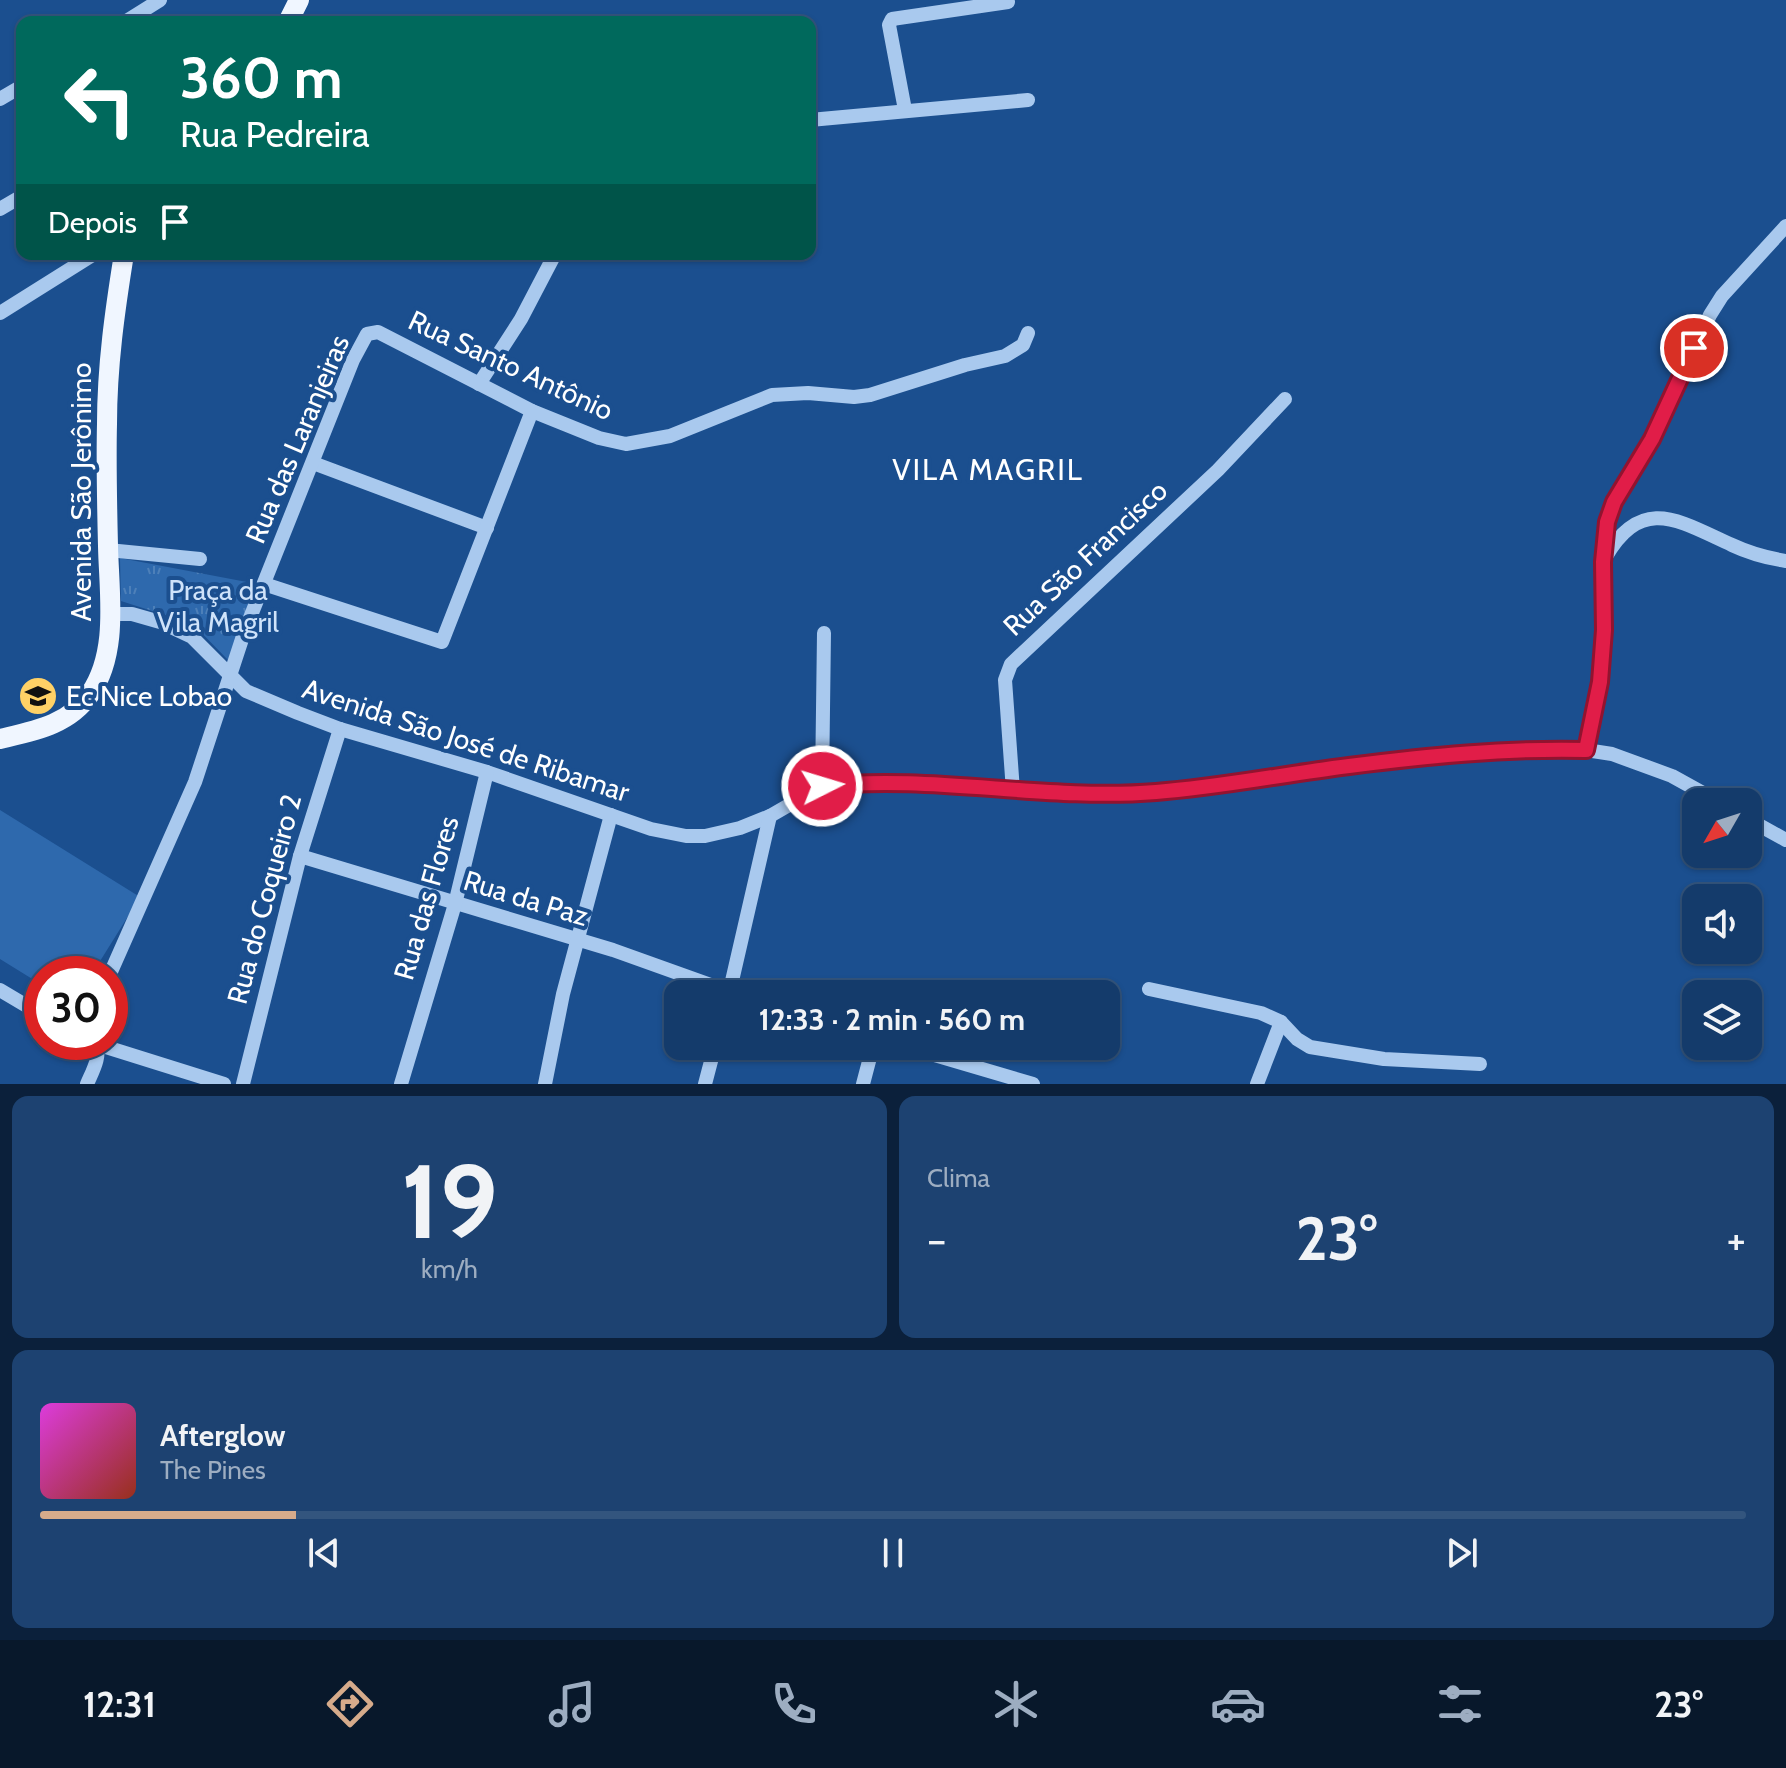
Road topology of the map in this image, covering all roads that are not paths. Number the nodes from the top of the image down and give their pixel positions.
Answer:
1 (160, 0) edge
2 (1008, 2) edge
3 (135, 16) edge
4 (1028, 100) dead end
5 (905, 110) junction
6 (816, 119) edge
7 (1786, 226) edge
8 (84, 260) edge
9 (123, 260) edge
10 (552, 260) edge
11 (0, 313) edge
12 (378, 332) joint
13 (1028, 333) dead end
14 (479, 384) junction
15 (1285, 399) dead end
16 (532, 411) junction
17 (313, 463) junction
18 (487, 528) junction
19 (108, 550) junction
20 (200, 559) dead end
21 (1786, 561) edge
22 (1603, 562) junction
23 (264, 584) junction
24 (112, 614) junction
25 (824, 633) dead end
26 (230, 678) junction
27 (340, 729) junction
28 (0, 742) edge
29 (1586, 750) junction
30 (487, 772) junction
31 (822, 786) junction
32 (1691, 788) edge
33 (1013, 791) junction
34 (611, 815) junction
35 (770, 816) junction
36 (1762, 827) edge
37 (1786, 840) edge
38 (300, 856) junction
39 (455, 904) junction
40 (578, 940) junction
41 (118, 956) edge
42 (694, 980) edge
43 (735, 980) edge
44 (1149, 989) dead end
45 (0, 990) edge
46 (24, 1004) edge
47 (1281, 1022) junction
48 (128, 1054) edge
49 (96, 1060) edge
50 (711, 1060) edge
51 (869, 1060) edge
52 (947, 1060) edge
53 (1480, 1064) dead end
54 (1015, 1082) edge
55 (87, 1084) edge
56 (224, 1084) edge
57 (243, 1084) edge
58 (401, 1084) edge
59 (545, 1084) edge
60 (705, 1084) edge
61 (863, 1084) edge
62 (1033, 1084) edge
63 (1257, 1084) edge

1 - 3 street
2 - 5 street
4 - 5 street
5 - 6 street
7 - 22 street
8 - 11 street
9 - 19 main road, Avenida São Jerônimo
10 - 14 street
12 - 14 street, Rua Santo Antônio
12 - 17 street, Rua das Laranjeiras
13 - 16 street, Rua Santo Antônio
14 - 16 street, Rua Santo Antônio
15 - 33 street, Rua São Francisco
16 - 18 street
17 - 18 street
17 - 23 street, Rua das Laranjeiras
18 - 23 street
19 - 20 street
19 - 24 main road, Avenida São Jerônimo
21 - 22 street
22 - 29 street
23 - 26 street, Rua das Laranjeiras
24 - 26 street, Avenida São José de Ribamar
24 - 28 main road, Avenida São Jerônimo
25 - 31 street
26 - 27 street, Avenida São José de Ribamar
26 - 41 street, Rua das Laranjeiras
27 - 30 street, Avenida São José de Ribamar
27 - 38 street, Rua do Coqueiro 2
29 - 32 street, Avenida São José de Ribamar
29 - 33 street, Avenida São José de Ribamar
30 - 34 street, Avenida São José de Ribamar
30 - 39 street, Rua das Flores
31 - 33 street, Avenida São José de Ribamar
31 - 35 street, Avenida São José de Ribamar
34 - 35 street, Avenida São José de Ribamar
34 - 40 street
35 - 43 street
36 - 37 street
38 - 39 street, Rua da Paz
38 - 57 street, Rua do Coqueiro 2
39 - 40 street, Rua da Paz
39 - 58 street, Rua das Flores
40 - 42 street, Rua da Paz
40 - 59 street
44 - 47 street
45 - 46 street
47 - 53 street
47 - 63 street
48 - 56 street
49 - 55 street
50 - 60 street
51 - 61 street
52 - 54 street
54 - 62 street

